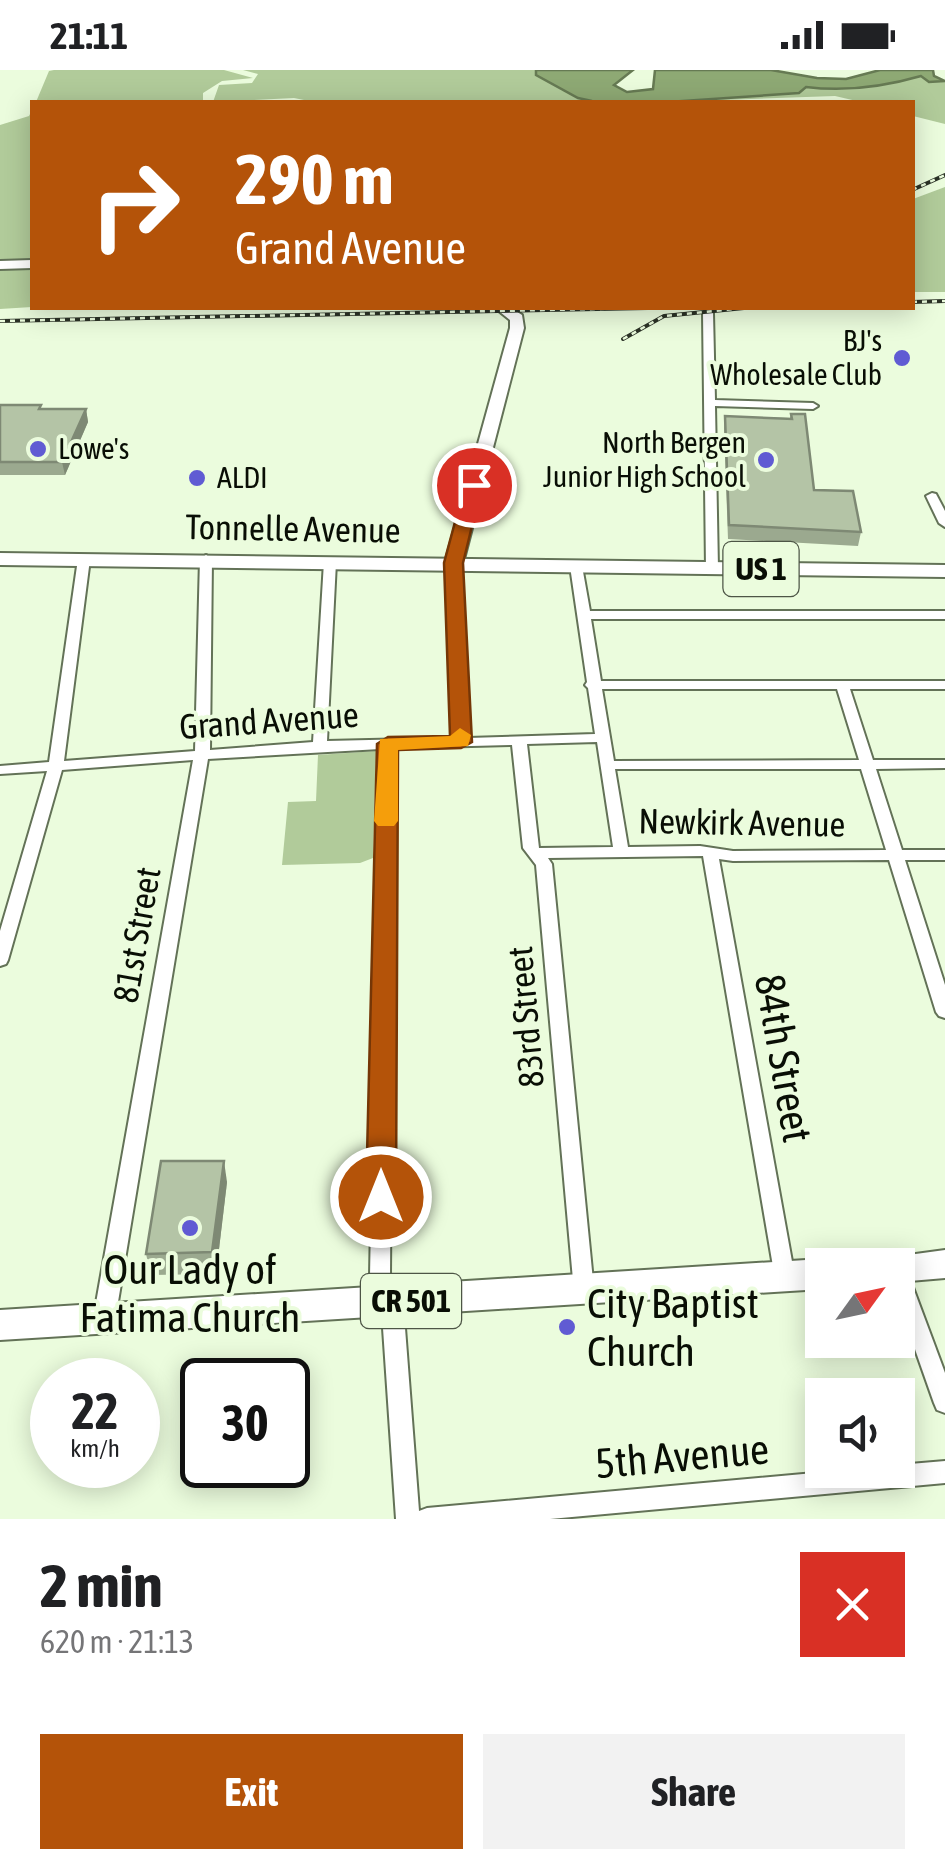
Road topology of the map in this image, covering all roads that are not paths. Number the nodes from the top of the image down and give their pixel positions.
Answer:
1 (30, 264) edge
2 (0, 265) edge
3 (505, 310) edge
4 (708, 313) dead end
5 (712, 403) junction
6 (813, 406) dead end
7 (932, 496) dead end
8 (945, 523) edge
9 (0, 559) edge
10 (84, 559) junction
11 (206, 559) junction
12 (330, 562) junction
13 (454, 563) junction
14 (576, 566) junction
15 (712, 568) junction
16 (945, 572) edge
17 (582, 615) junction
18 (945, 615) edge
19 (842, 684) junction
20 (592, 685) junction
21 (945, 685) edge
22 (603, 738) junction
23 (519, 741) junction
24 (461, 742) junction
25 (388, 744) junction
26 (320, 746) junction
27 (202, 755) junction
28 (866, 764) junction
29 (945, 764) edge
30 (608, 765) junction
31 (56, 766) junction
32 (0, 770) edge
33 (621, 851) junction
34 (710, 852) junction
35 (538, 853) junction
36 (896, 856) junction
37 (945, 856) edge
38 (0, 960) edge
39 (945, 1012) edge
40 (945, 1264) edge
41 (915, 1268) edge
42 (805, 1276) edge
43 (785, 1278) junction
44 (584, 1292) junction
45 (387, 1302) junction
46 (915, 1319) edge
47 (104, 1320) junction
48 (0, 1325) edge
49 (945, 1403) edge
50 (945, 1472) edge
51 (408, 1519) edge
52 (427, 1519) edge

1 - 2 street
3 - 13 street
4 - 5 street
5 - 6 street
5 - 15 street
7 - 8 street
9 - 10 main road, Tonnelle Avenue / US 1
10 - 11 main road, Tonnelle Avenue / US 1
10 - 31 street
11 - 12 main road, Tonnelle Avenue / US 1
11 - 27 street, 81st Street
12 - 13 main road, Tonnelle Avenue / US 1
12 - 26 street
13 - 14 main road, Tonnelle Avenue / US 1
13 - 24 street
14 - 15 main road, Tonnelle Avenue / US 1
14 - 17 street
15 - 16 main road, Tonnelle Avenue / US 1
17 - 18 street
17 - 20 street
19 - 20 street
19 - 21 street
19 - 28 street
20 - 22 street
22 - 23 street, Grand Avenue
22 - 30 street
23 - 24 street, Grand Avenue
23 - 35 street, 83rd Street
24 - 25 street, Grand Avenue
25 - 26 street, Grand Avenue
25 - 45 street
26 - 27 street, Grand Avenue
27 - 31 street, Grand Avenue
27 - 47 street, 81st Street
28 - 29 street
28 - 30 street
28 - 36 street
30 - 33 street
31 - 32 street, Grand Avenue
31 - 38 street
33 - 34 street, Newkirk Avenue
33 - 35 street, Newkirk Avenue
34 - 36 street, Newkirk Avenue
34 - 43 street, 84th Street
35 - 44 street, 83rd Street
36 - 37 street, Newkirk Avenue
36 - 39 street
40 - 41 main road
42 - 43 main road, CR 501
43 - 44 main road, CR 501
44 - 45 main road, CR 501
45 - 47 main road, CR 501
45 - 51 street
46 - 49 street
47 - 48 main road, CR 501
50 - 52 street, 5th Avenue

